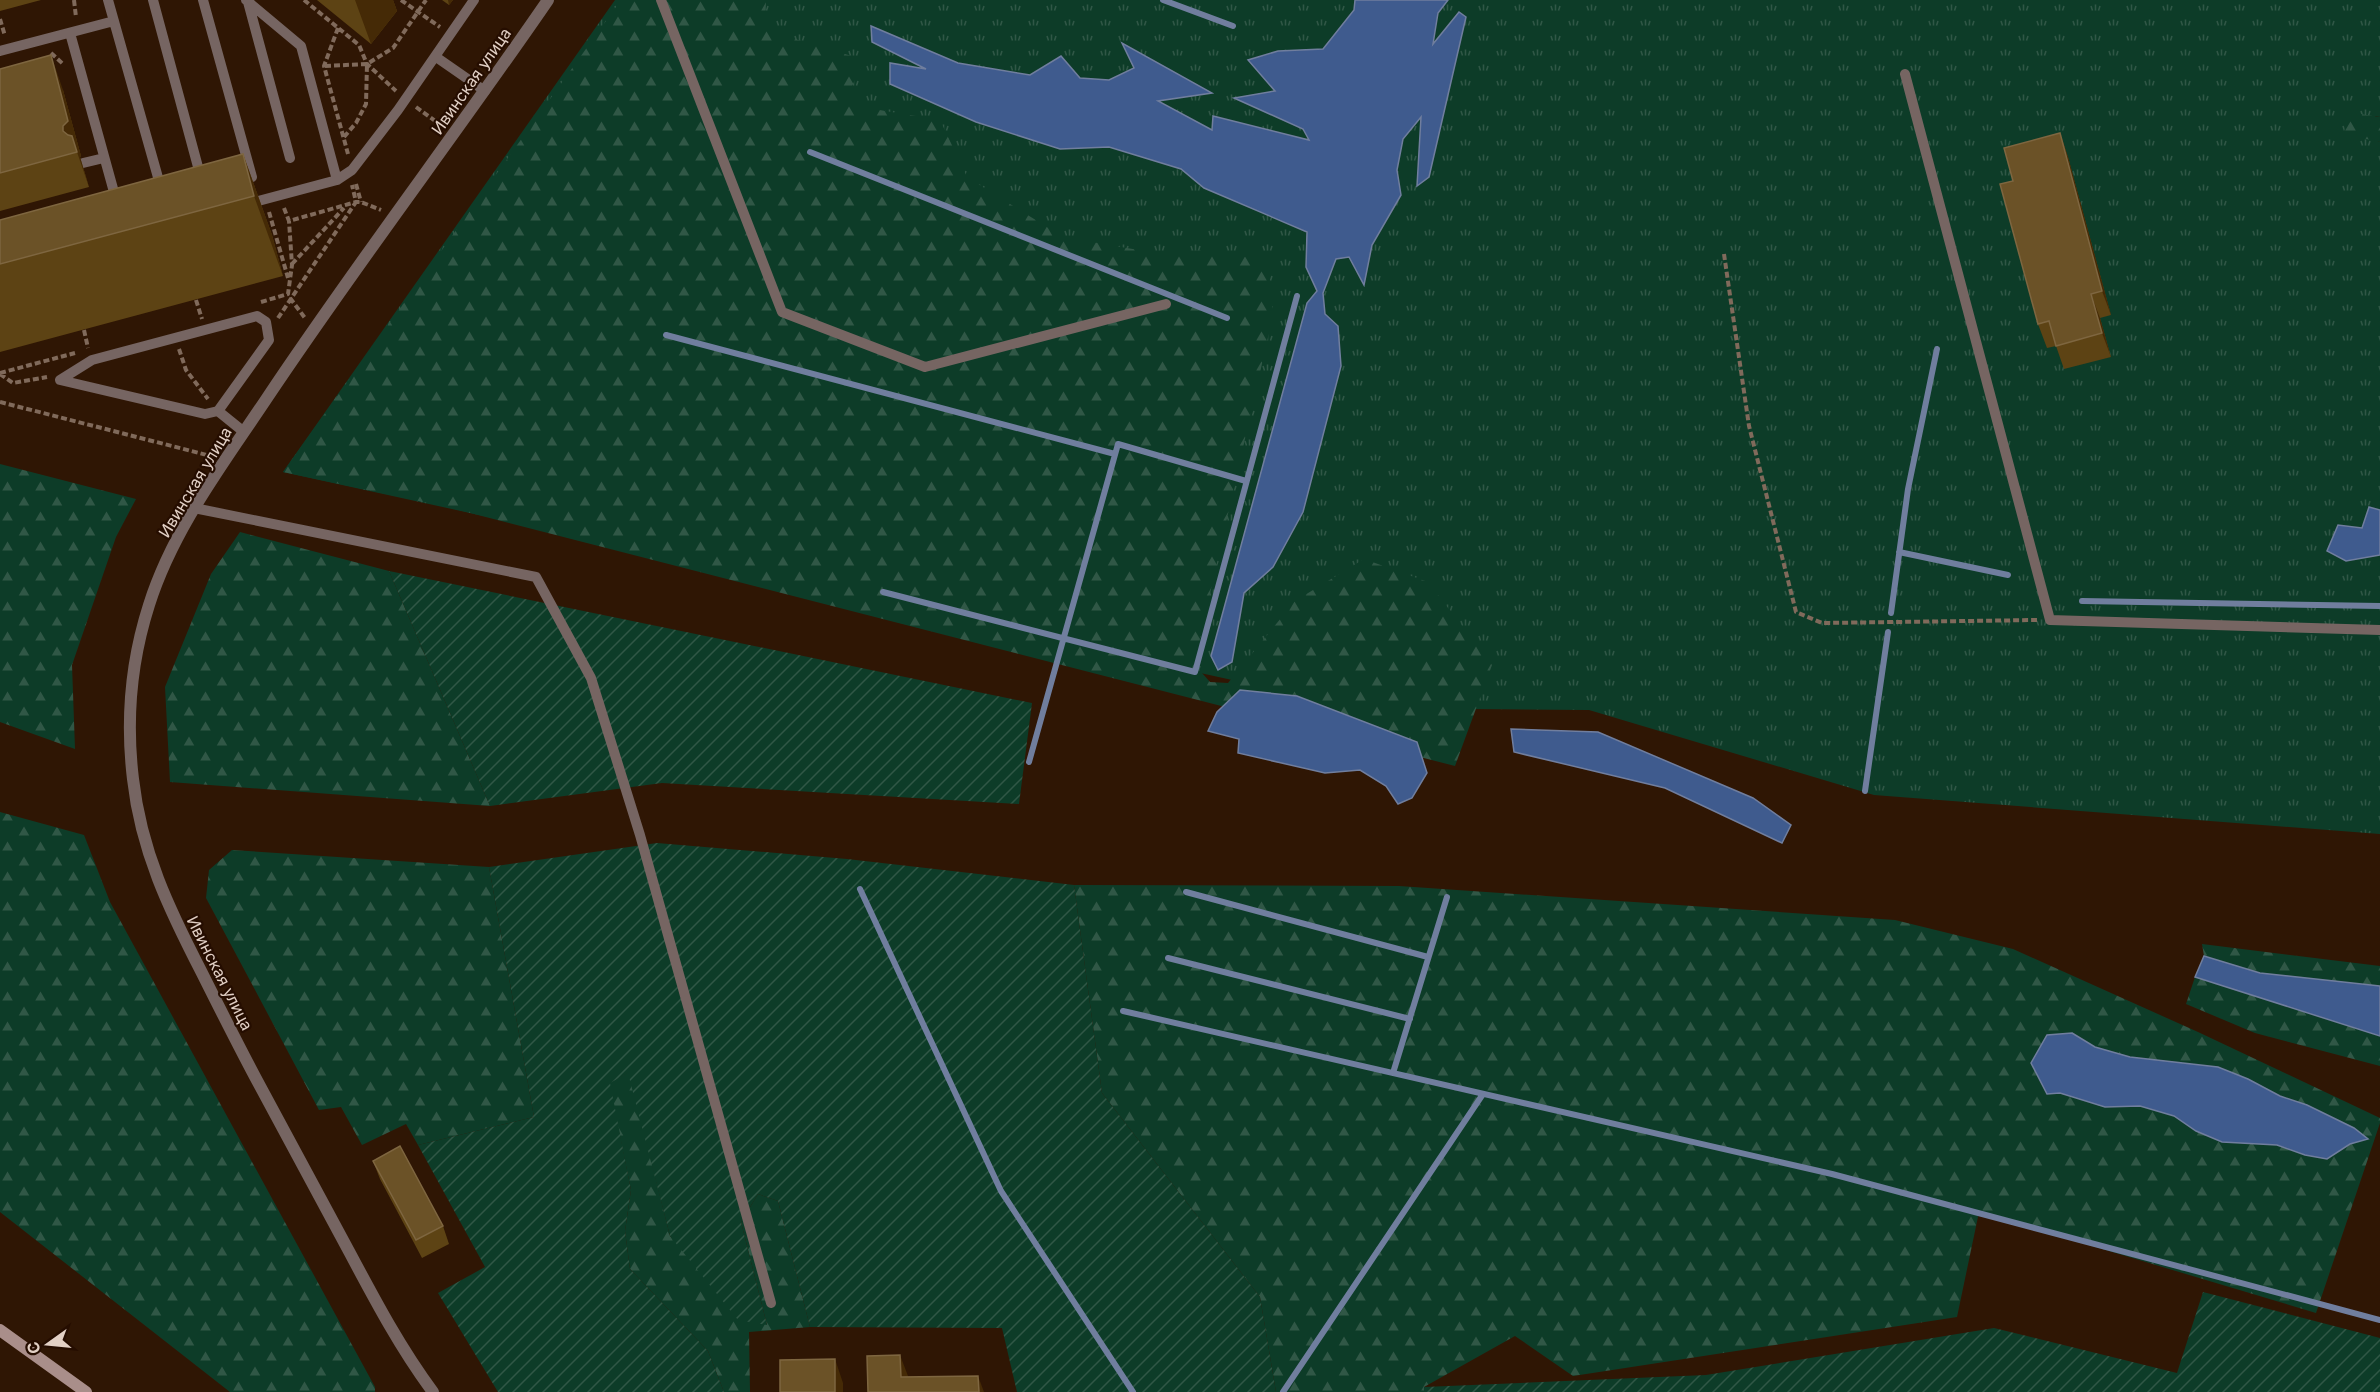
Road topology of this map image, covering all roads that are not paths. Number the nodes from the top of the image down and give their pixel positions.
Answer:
1 (108, 0) edge
2 (153, 0) edge
3 (203, 0) edge
4 (247, 0) edge
5 (474, 0) edge
6 (548, 0) edge
7 (661, 0) edge
8 (114, 21) junction
9 (70, 33) junction
10 (0, 51) edge
11 (436, 57) junction
12 (1905, 74) dead end
13 (485, 91) junction
14 (105, 158) junction
15 (290, 158) dead end
16 (83, 163) dead end
17 (252, 177) edge
18 (159, 180) edge
19 (337, 180) junction
20 (204, 187) edge
21 (240, 206) edge
22 (121, 217) edge
23 (1166, 304) dead end
24 (218, 411) junction
25 (244, 432) junction
26 (194, 508) junction
27 (2380, 630) edge
28 (771, 1303) dead end
29 (0, 1330) edge
30 (86, 1392) edge
31 (433, 1392) edge

1 - 8 lane
2 - 20 lane
3 - 17 lane
4 - 15 lane
4 - 19 lane
5 - 11 lane
6 - 13 street, Ивинская улица
7 - 23 lane
8 - 9 lane
8 - 18 lane
9 - 10 lane
9 - 14 lane
11 - 13 lane
11 - 19 lane
12 - 27 lane
13 - 25 street, Ивинская улица
14 - 16 lane
14 - 22 lane
19 - 21 lane
24 - 24 lane
24 - 25 lane
25 - 26 street, Ивинская улица
26 - 28 lane
26 - 31 street, Ивинская улица
29 - 30 main road

